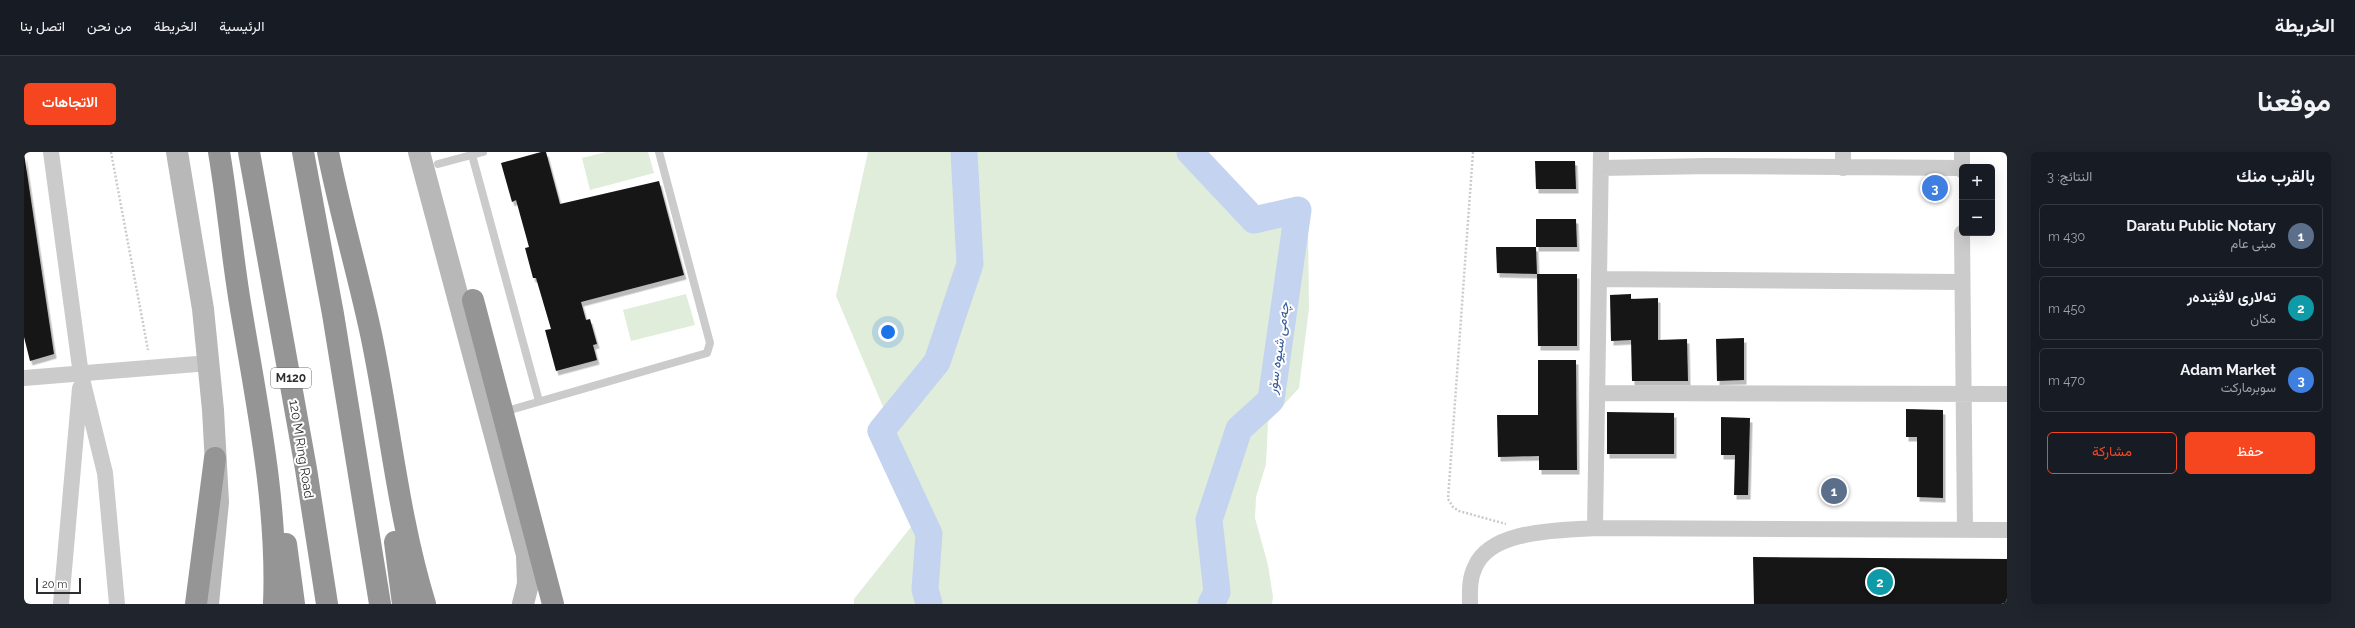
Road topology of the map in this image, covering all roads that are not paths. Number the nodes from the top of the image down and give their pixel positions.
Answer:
1 (51, 152) edge
2 (177, 152) edge
3 (219, 152) edge
4 (249, 152) edge
5 (302, 152) edge
6 (328, 152) edge
7 (420, 152) edge
8 (483, 152) edge
9 (659, 152) edge
10 (1601, 152) edge
11 (1962, 152) edge
12 (472, 155) junction
13 (436, 158) edge
14 (1710, 159) edge
15 (1843, 160) edge
16 (1962, 164) edge
17 (1601, 168) junction
18 (1959, 169) edge
19 (226, 192) junction
20 (340, 213) junction
21 (1962, 236) edge
22 (1599, 279) junction
23 (1962, 282) junction
24 (473, 300) joint
25 (208, 363) junction
26 (81, 375) junction
27 (24, 378) edge
28 (1597, 393) junction
29 (1962, 394) junction
30 (2007, 394) edge
31 (539, 402) junction
32 (503, 412) junction
33 (215, 458) junction
34 (1595, 528) junction
35 (1965, 530) junction
36 (2007, 530) edge
37 (61, 604) edge
38 (117, 604) edge
39 (196, 604) edge
40 (208, 604) edge
41 (274, 604) edge
42 (294, 604) edge
43 (327, 604) edge
44 (380, 604) edge
45 (404, 604) edge
46 (424, 604) edge
47 (523, 604) edge
48 (553, 604) edge
49 (1470, 604) edge

1 - 26 street
2 - 25 street
3 - 19 highway
4 - 43 highway, 120 M Ring Road / M120
5 - 44 highway
6 - 20 highway
7 - 47 street
8 - 12 lane
9 - 31 lane
10 - 17 street
11 - 16 street
12 - 13 lane
12 - 31 lane
13 - 24 street
14 - 15 street
14 - 17 street
15 - 18 street
17 - 22 street
19 - 41 highway
19 - 42 highway
20 - 45 highway
20 - 46 highway
21 - 23 street
22 - 23 street
22 - 28 street
23 - 29 street
24 - 32 highway
25 - 26 street
25 - 33 street
26 - 27 street
26 - 37 street
26 - 38 street
28 - 29 street
28 - 34 street
29 - 30 street
29 - 35 street
31 - 32 lane
32 - 48 highway
33 - 39 highway
33 - 40 street
34 - 35 street
34 - 49 street
35 - 36 street

